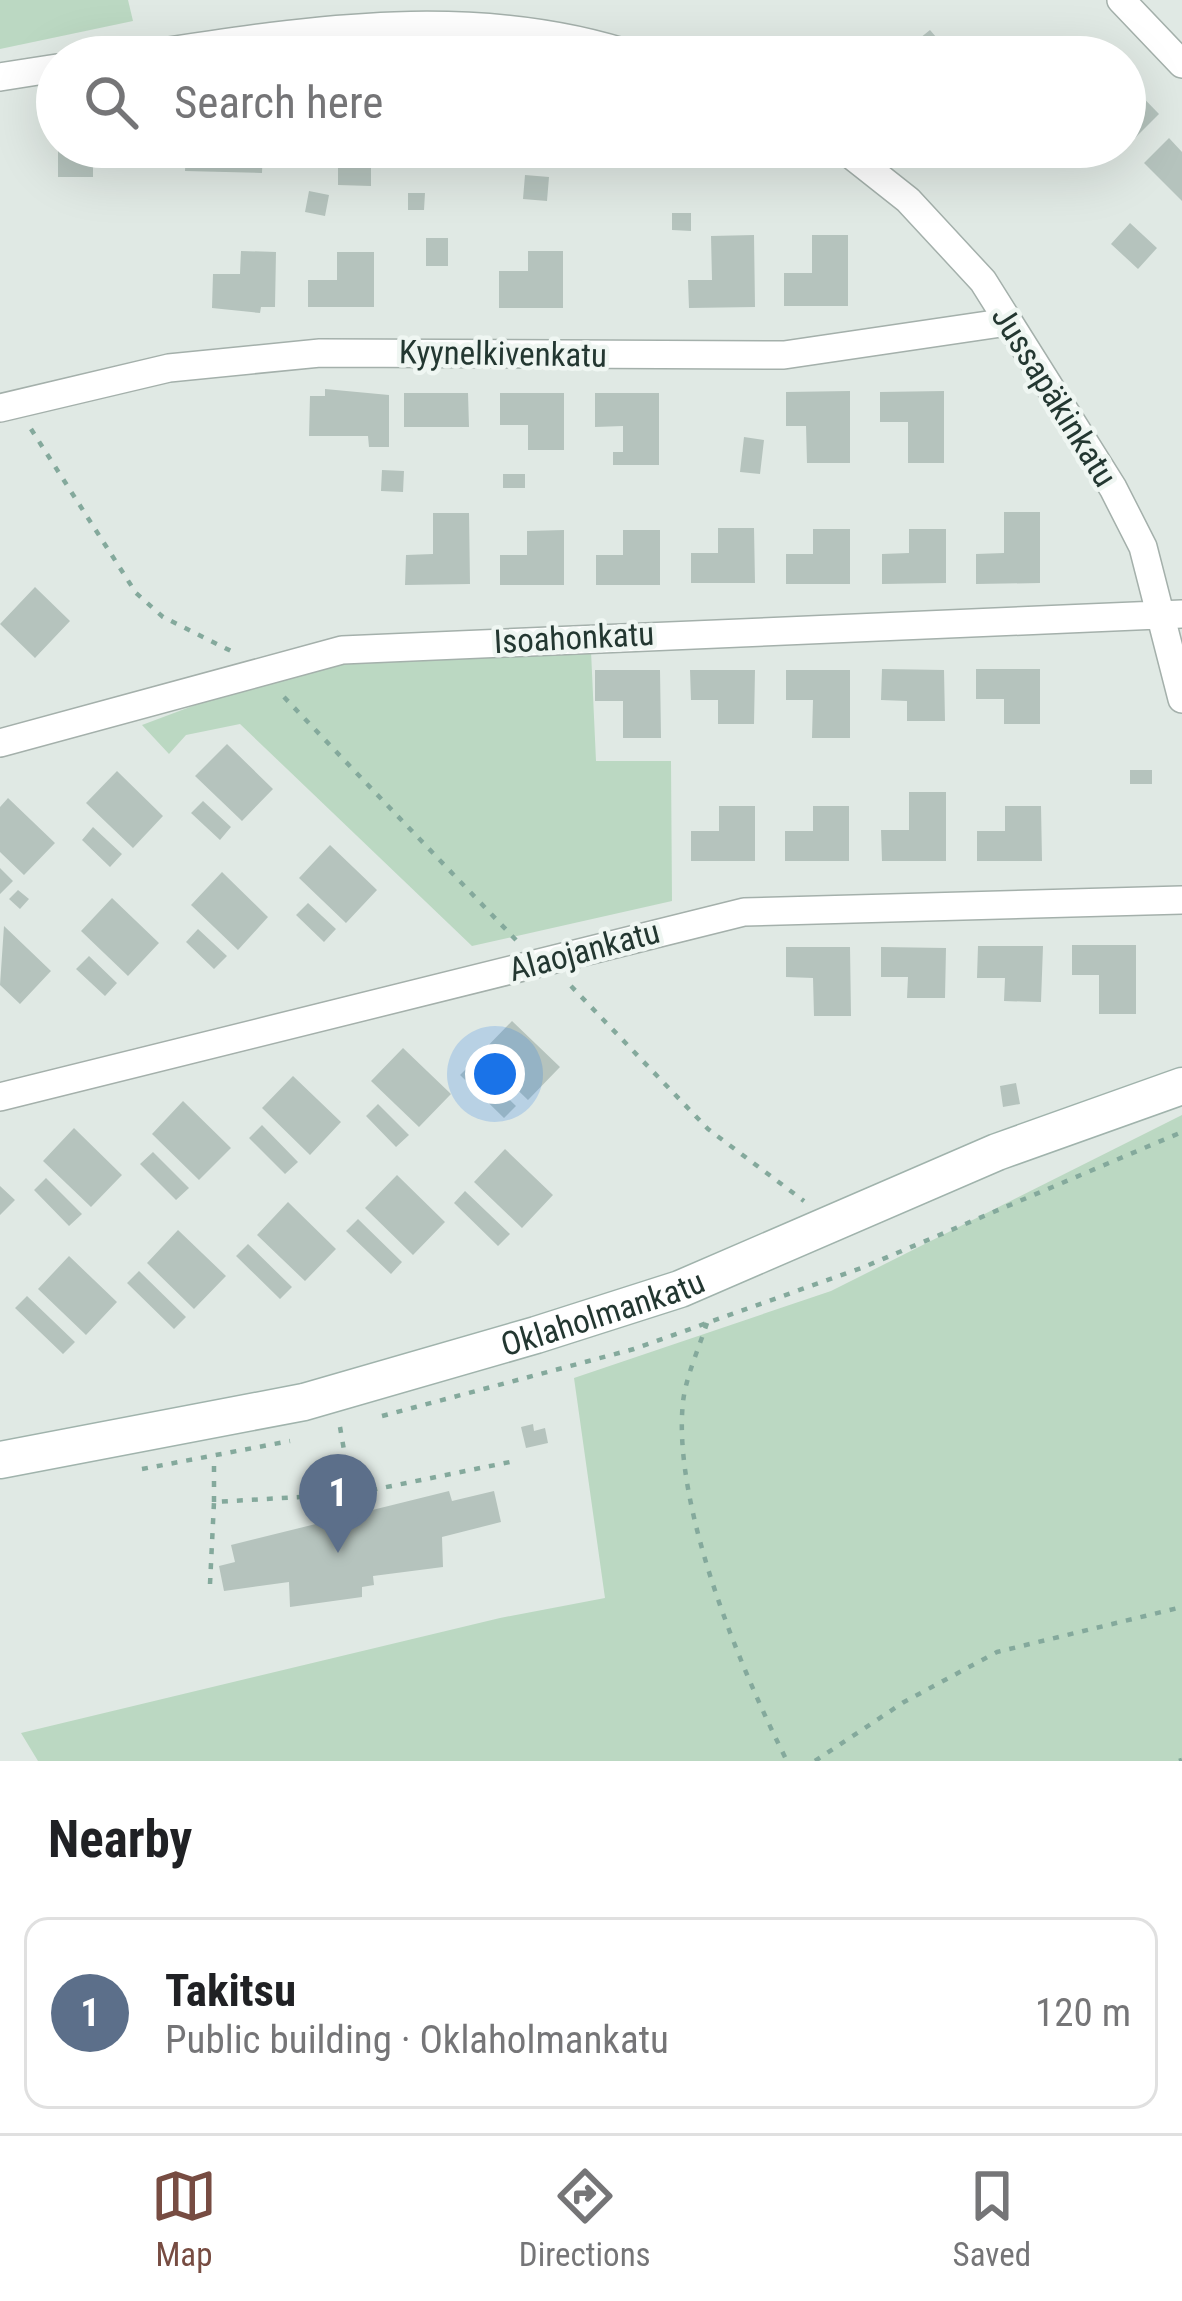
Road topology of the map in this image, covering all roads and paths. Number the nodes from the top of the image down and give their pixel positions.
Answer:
1 (1121, 0) edge
2 (493, 14) edge
3 (289, 36) edge
4 (560, 36) edge
5 (1182, 64) edge
6 (36, 71) edge
7 (0, 77) edge
8 (865, 168) edge
9 (1009, 322) junction
10 (5, 407) edge
11 (1172, 616) edge
12 (262, 669) junction
13 (1182, 699) edge
14 (0, 743) edge
15 (1182, 900) edge
16 (541, 964) junction
17 (1182, 1086) edge
18 (0, 1097) edge
19 (822, 1231) junction
20 (836, 1277) dead end
21 (707, 1323) dead end
22 (340, 1427) dead end
23 (214, 1457) dead end
24 (0, 1460) edge
25 (515, 1461) dead end
26 (352, 1494) junction
27 (214, 1502) junction
28 (355, 1514) dead end
29 (210, 1584) dead end
30 (1182, 1606) edge
31 (788, 1761) edge
32 (815, 1761) edge

1 - 5 street
2 - 3 street
2 - 4 street
6 - 7 street
8 - 9 street, Jussapäkinkatu
9 - 10 street, Kyynelkivenkatu
9 - 11 street, Jussapäkinkatu
10 - 12 path
11 - 12 street, Isoahonkatu
11 - 13 street, Jussapäkinkatu
12 - 14 street, Isoahonkatu
12 - 16 path
15 - 16 street, Alaojankatu
16 - 18 street, Alaojankatu
16 - 19 path
17 - 19 street, Oklaholmankatu
19 - 20 path
19 - 24 street, Oklaholmankatu
21 - 31 path
22 - 26 path
23 - 27 path
25 - 26 path
26 - 27 path
26 - 28 path
27 - 29 path
30 - 32 path

